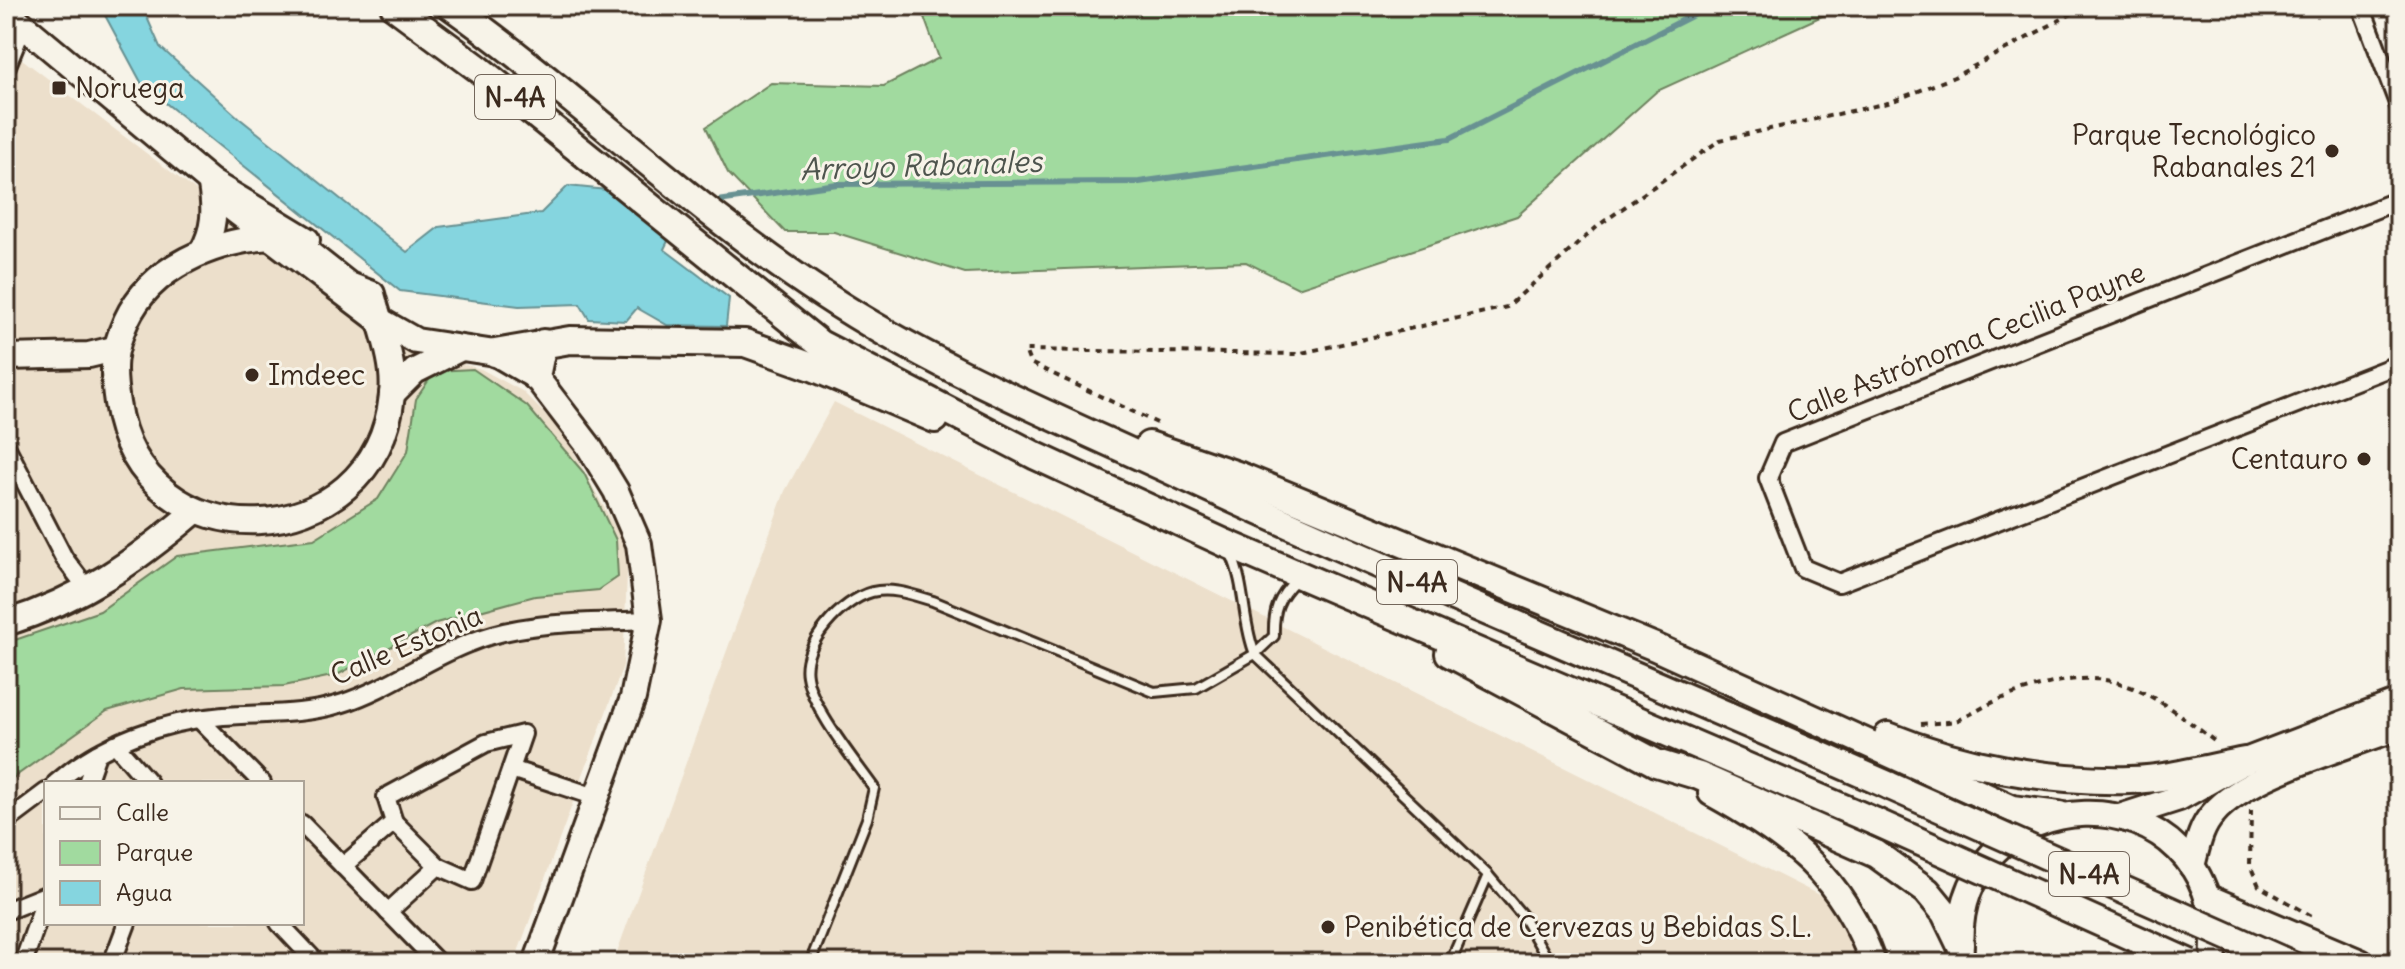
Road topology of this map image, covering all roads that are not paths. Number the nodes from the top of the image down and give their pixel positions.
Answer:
1 (394, 6) edge
2 (451, 6) edge
3 (2361, 6) edge
4 (15, 18) edge
5 (6, 68) edge
6 (2399, 106) edge
7 (211, 182) junction
8 (2399, 200) edge
9 (271, 237) junction
10 (202, 252) junction
11 (372, 294) junction
12 (379, 320) junction
13 (543, 343) junction
14 (465, 347) junction
15 (114, 349) junction
16 (495, 353) junction
17 (6, 357) edge
18 (2399, 364) edge
19 (948, 367) junction
20 (536, 377) junction
21 (392, 394) junction
22 (564, 412) junction
23 (6, 446) edge
24 (1036, 456) junction
25 (195, 511) junction
26 (1225, 543) junction
27 (1301, 575) junction
28 (89, 591) junction
29 (649, 620) junction
30 (6, 623) edge
31 (1655, 647) junction
32 (1255, 654) junction
33 (2399, 702) edge
34 (199, 719) junction
35 (2399, 727) edge
36 (115, 744) junction
37 (97, 754) junction
38 (2239, 762) junction
39 (1656, 763) junction
40 (511, 769) junction
41 (59, 781) edge
42 (88, 781) edge
43 (147, 781) edge
44 (260, 781) edge
45 (44, 794) edge
46 (596, 797) junction
47 (2059, 815) junction
48 (2123, 816) junction
49 (6, 822) edge
50 (394, 822) junction
51 (304, 826) edge
52 (343, 866) junction
53 (438, 866) junction
54 (2192, 866) junction
55 (1488, 875) junction
56 (44, 897) edge
57 (2209, 899) junction
58 (44, 902) edge
59 (6, 911) edge
60 (388, 912) junction
61 (126, 925) edge
62 (281, 925) edge
63 (1961, 954) edge
64 (2370, 959) edge
65 (23, 963) edge
66 (112, 963) edge
67 (317, 963) edge
68 (438, 963) edge
69 (536, 963) edge
70 (810, 963) edge
71 (1450, 963) edge
72 (1550, 963) edge
73 (1873, 963) edge
74 (2190, 963) edge
75 (2213, 963) edge
76 (2288, 963) edge

1 - 24 main road, N-4A
2 - 19 main road, N-4A
3 - 6 street
4 - 5 street
4 - 7 street
7 - 9 street
7 - 10 street
7 - 11 street
8 - 18 street, Calle Astrónoma Cecilia Payne
9 - 10 street
9 - 11 street
9 - 12 street
10 - 15 street
11 - 12 street
11 - 14 street
12 - 14 street
12 - 21 street
13 - 16 main road
13 - 20 main road
13 - 24 main road
14 - 16 street
14 - 21 street
14 - 22 street
15 - 17 street
15 - 25 street
16 - 20 street
19 - 31 main road
19 - 76 main road, N-4A, bridge
20 - 22 street
21 - 25 street
22 - 29 street
23 - 28 street
24 - 26 main road, N-4A
25 - 28 street
26 - 27 main road, N-4A
26 - 32 lane
27 - 32 lane
27 - 39 main road
27 - 74 main road, N-4A, bridge
28 - 30 street
29 - 34 street, Calle Estonia
29 - 46 street
31 - 38 main road
31 - 47 main road
32 - 55 lane
32 - 70 lane
33 - 38 street
34 - 36 street, Calle Estonia
34 - 44 street
35 - 54 street
36 - 37 street, Calle Estonia
36 - 43 street
37 - 41 street, Calle Estonia
37 - 42 street
38 - 48 street
39 - 63 main road
39 - 73 street
40 - 46 street
40 - 50 street
40 - 53 street
45 - 49 street
46 - 69 street
47 - 48 street
47 - 63 street
48 - 54 street
50 - 52 street
50 - 53 street
51 - 52 street
52 - 60 street
53 - 60 street
54 - 57 street
55 - 71 lane
55 - 72 lane
56 - 59 street
57 - 64 main road
57 - 75 street
58 - 65 street
60 - 68 street
61 - 66 street
62 - 67 street

